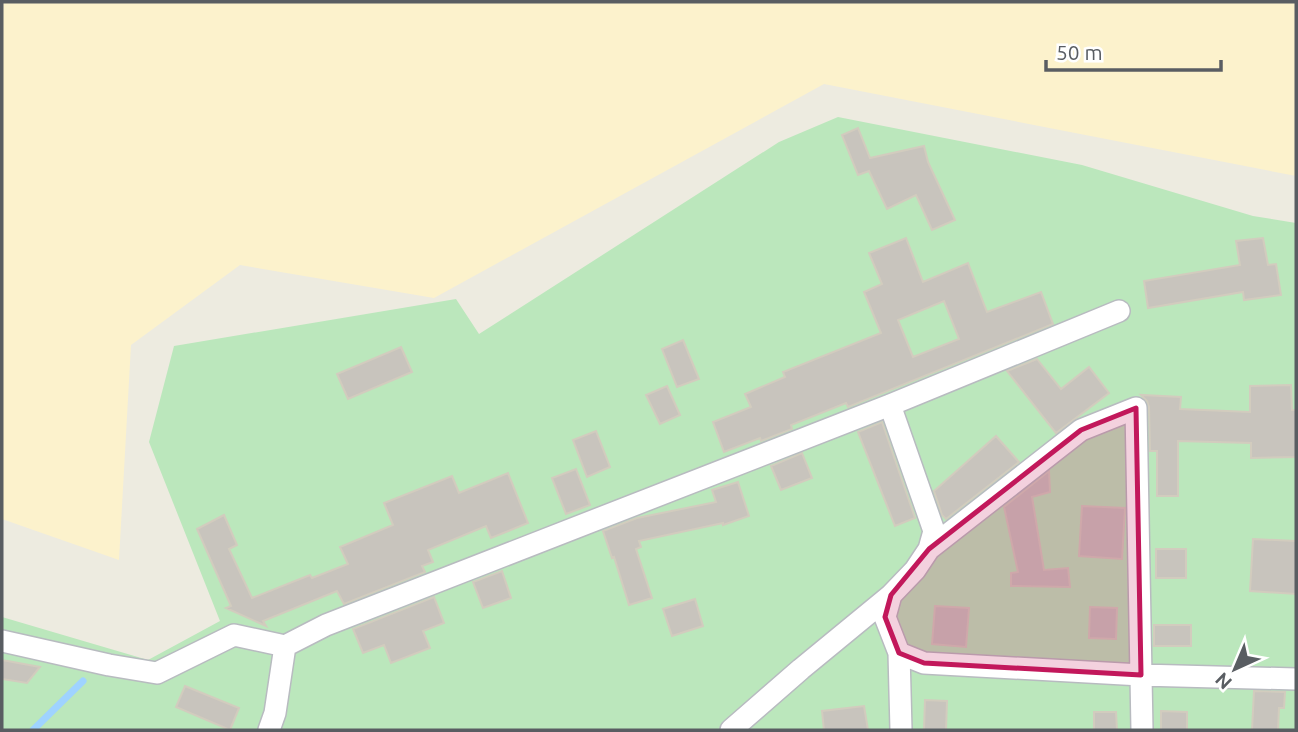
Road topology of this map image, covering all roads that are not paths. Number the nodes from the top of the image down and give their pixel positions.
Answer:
1 (1119, 311) dead end
2 (890, 405) junction
3 (929, 550) junction
4 (891, 595) junction
5 (2, 641) edge
6 (285, 646) junction
7 (899, 653) junction
8 (1141, 674) junction
9 (1296, 679) edge
10 (269, 730) edge
11 (731, 730) edge
12 (901, 730) edge
13 (1142, 730) edge

1 - 2 street
2 - 3 street
2 - 6 street
3 - 4 street
3 - 8 street
4 - 7 street
4 - 11 street
5 - 6 street
6 - 10 street
7 - 8 street
7 - 12 street
8 - 9 street
8 - 13 street

